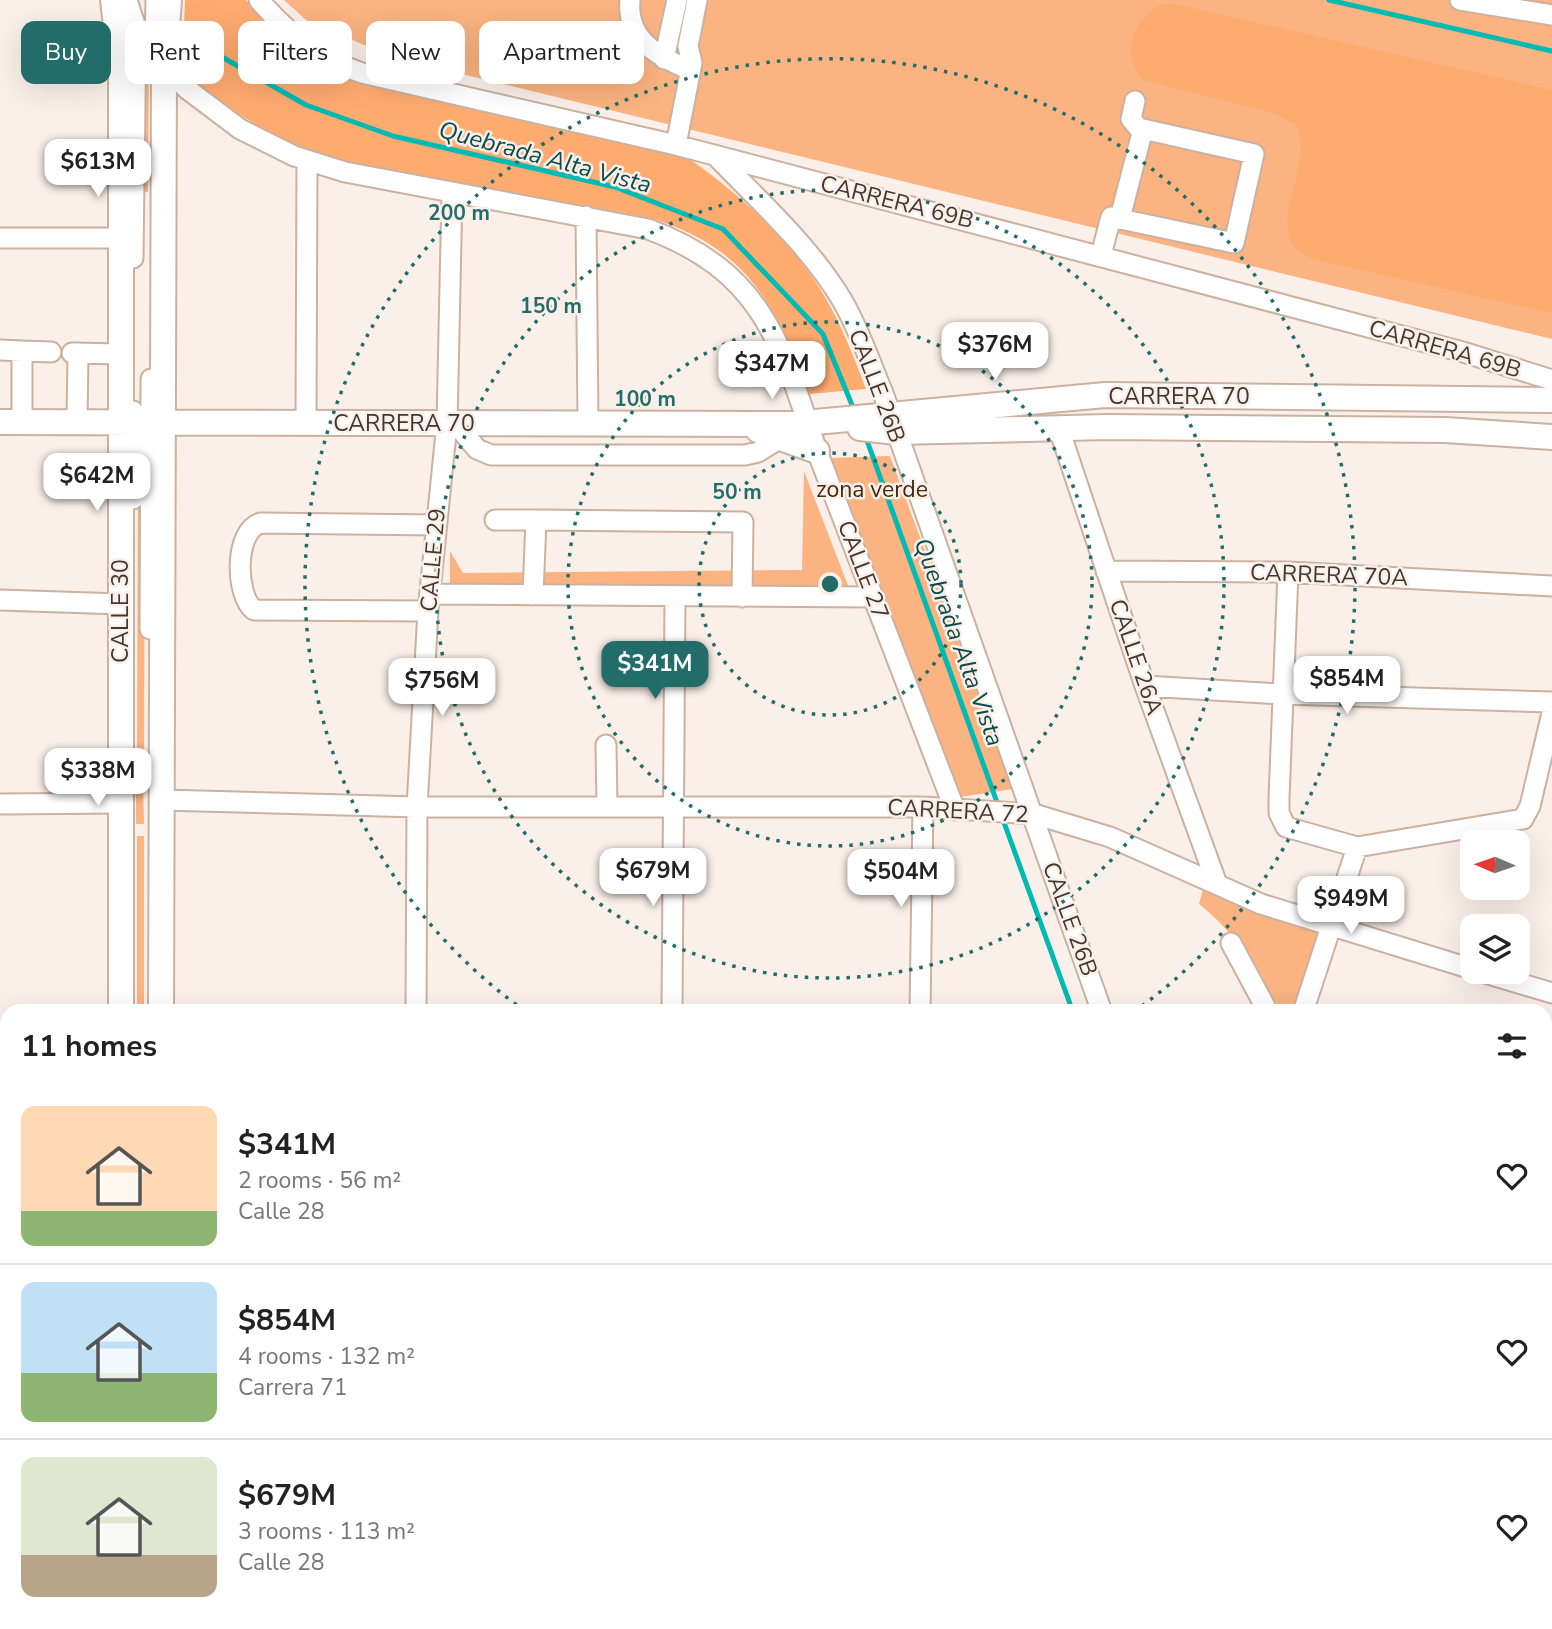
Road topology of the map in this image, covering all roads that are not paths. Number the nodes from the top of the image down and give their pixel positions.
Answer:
1 (113, 0) edge
2 (127, 0) edge
3 (136, 0) edge
4 (156, 0) edge
5 (169, 0) edge
6 (259, 0) edge
7 (630, 0) edge
8 (677, 0) edge
9 (697, 0) edge
10 (1460, 0) edge
11 (1552, 15) edge
12 (134, 21) edge
13 (136, 21) edge
14 (157, 21) edge
15 (166, 21) edge
16 (664, 59) junction
17 (690, 70) junction
18 (137, 84) edge
19 (158, 84) edge
20 (182, 84) edge
21 (1135, 101) dead end
22 (1141, 131) junction
23 (676, 145) junction
24 (715, 155) junction
25 (307, 162) junction
26 (452, 194) junction
27 (586, 216) junction
28 (1120, 218) junction
29 (0, 238) edge
30 (111, 238) dead end
31 (1101, 255) junction
32 (0, 350) edge
33 (22, 351) junction
34 (51, 352) dead end
35 (120, 354) junction
36 (1552, 380) edge
37 (1552, 400) edge
38 (11, 422) edge
39 (77, 422) junction
40 (142, 423) junction
41 (306, 423) junction
42 (451, 423) junction
43 (588, 423) junction
44 (807, 423) junction
45 (871, 423) junction
46 (737, 424) junction
47 (1059, 429) junction
48 (1552, 437) edge
49 (781, 438) junction
50 (817, 451) junction
51 (495, 520) dead end
52 (536, 520) junction
53 (436, 524) junction
54 (1106, 571) junction
55 (1288, 572) junction
56 (1552, 586) edge
57 (533, 595) junction
58 (675, 597) junction
59 (742, 597) junction
60 (874, 597) junction
61 (0, 600) edge
62 (429, 603) junction
63 (120, 604) junction
64 (1145, 686) junction
65 (1282, 694) junction
66 (1552, 702) edge
67 (1552, 713) edge
68 (606, 745) dead end
69 (1547, 754) edge
70 (120, 803) junction
71 (0, 804) edge
72 (162, 805) junction
73 (607, 805) junction
74 (674, 805) junction
75 (417, 807) junction
76 (923, 807) junction
77 (955, 810) junction
78 (1026, 814) junction
79 (1357, 847) junction
80 (1217, 884) junction
81 (1332, 928) junction
82 (1231, 943) dead end
83 (1460, 965) edge
84 (1522, 984) edge
85 (1552, 993) edge
86 (121, 1004) edge
87 (133, 1004) edge
88 (150, 1004) edge
89 (161, 1004) edge
90 (416, 1004) edge
91 (673, 1004) edge
92 (920, 1004) edge
93 (1099, 1004) edge
94 (1264, 1004) edge
95 (1306, 1004) edge

1 - 35 main road, CALLE 30
2 - 12 street
3 - 13 street
4 - 14 street
5 - 15 main road, CALLE 30
6 - 23 street, CARRERA 69B
7 - 16 street
8 - 16 street
9 - 17 street
10 - 11 street
16 - 17 street
17 - 23 street
18 - 40 street
19 - 40 main road, CALLE 30
20 - 25 street
21 - 22 street
22 - 28 street
22 - 28 street
23 - 24 street, CARRERA 69B
24 - 31 street, CARRERA 69B
24 - 45 street, CALLE 26B
25 - 26 street
25 - 41 street
26 - 27 street
26 - 42 street, CALLE 29
27 - 43 street
27 - 44 street, CALLE 27
28 - 31 street
29 - 30 street
31 - 36 street, CARRERA 69B
32 - 33 street
33 - 34 street
33 - 38 street
35 - 39 street
35 - 40 main road, CALLE 30
37 - 45 main road, CARRERA 70
38 - 39 main road, CARRERA 70
39 - 40 main road, CARRERA 70
40 - 41 main road, CARRERA 70
40 - 63 main road, CALLE 30
40 - 72 main road, CALLE 30
40 - 87 street
40 - 88 street
41 - 42 main road, CARRERA 70
42 - 43 main road, CARRERA 70
42 - 49 street
42 - 53 street, CALLE 29
43 - 46 main road, CARRERA 70
44 - 45 main road, CARRERA 70
44 - 46 main road, CARRERA 70
44 - 50 street, CALLE 27
45 - 47 main road, CARRERA 70
45 - 78 street, CALLE 26B
46 - 49 main road
47 - 48 main road, CARRERA 70
47 - 54 street, CALLE 26A
49 - 50 main road
50 - 60 street, CALLE 27
51 - 52 street
52 - 57 street
52 - 59 street
53 - 62 street, CALLE 29
53 - 62 street
54 - 55 street, CARRERA 70A
54 - 64 street, CALLE 26A
55 - 56 street, CARRERA 70A
55 - 65 street
57 - 58 street
57 - 62 street
58 - 59 street
58 - 74 street
59 - 60 street
60 - 77 street, CALLE 27
61 - 63 street
62 - 75 street, CALLE 29
63 - 70 main road, CALLE 30
64 - 65 street
64 - 80 street, CALLE 26A
65 - 66 street
65 - 79 street
67 - 69 street
68 - 73 street
69 - 79 street
70 - 71 street
70 - 86 main road, CALLE 30
72 - 75 street, CARRERA 72
72 - 89 main road, CALLE 30
73 - 74 street, CARRERA 72
73 - 75 street, CARRERA 72
74 - 76 street, CARRERA 72
74 - 91 street
75 - 90 street, CALLE 29
76 - 77 street, CARRERA 72
76 - 92 street
77 - 78 street, CARRERA 72
78 - 80 street, CARRERA 72
78 - 93 street, CALLE 26B
79 - 81 street
80 - 81 street, CARRERA 72
81 - 83 street, CARRERA 72
81 - 95 street
82 - 94 street
84 - 85 street

